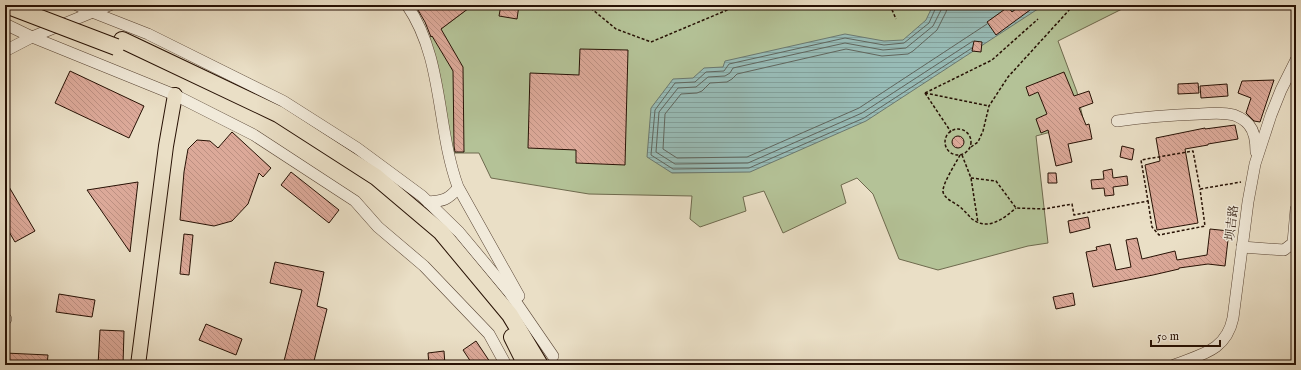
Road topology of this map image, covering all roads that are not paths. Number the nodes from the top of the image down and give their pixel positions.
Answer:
1 (6, 5) edge
2 (36, 5) edge
3 (77, 5) edge
4 (110, 5) edge
5 (407, 5) edge
6 (92, 12) junction
7 (5, 24) edge
8 (32, 37) junction
9 (119, 44) junction
10 (5, 51) edge
11 (1296, 60) edge
12 (175, 95) junction
13 (1118, 121) dead end
14 (1255, 164) junction
15 (458, 188) junction
16 (428, 202) junction
17 (1296, 209) edge
18 (1242, 247) junction
19 (543, 363) edge
20 (138, 365) edge
21 (506, 365) edge
22 (1174, 365) edge

1 - 9 highway, bridge
2 - 9 highway
3 - 6 street
4 - 6 street
5 - 15 street
6 - 8 street
6 - 16 street
7 - 8 street
8 - 10 street
8 - 12 street
9 - 19 highway
11 - 14 street, 坝吉路
12 - 20 main road
12 - 21 street
13 - 14 street
14 - 18 street, 坝吉路
15 - 16 street
15 - 19 street
16 - 19 street
17 - 18 street
18 - 22 street, 坝吉路

